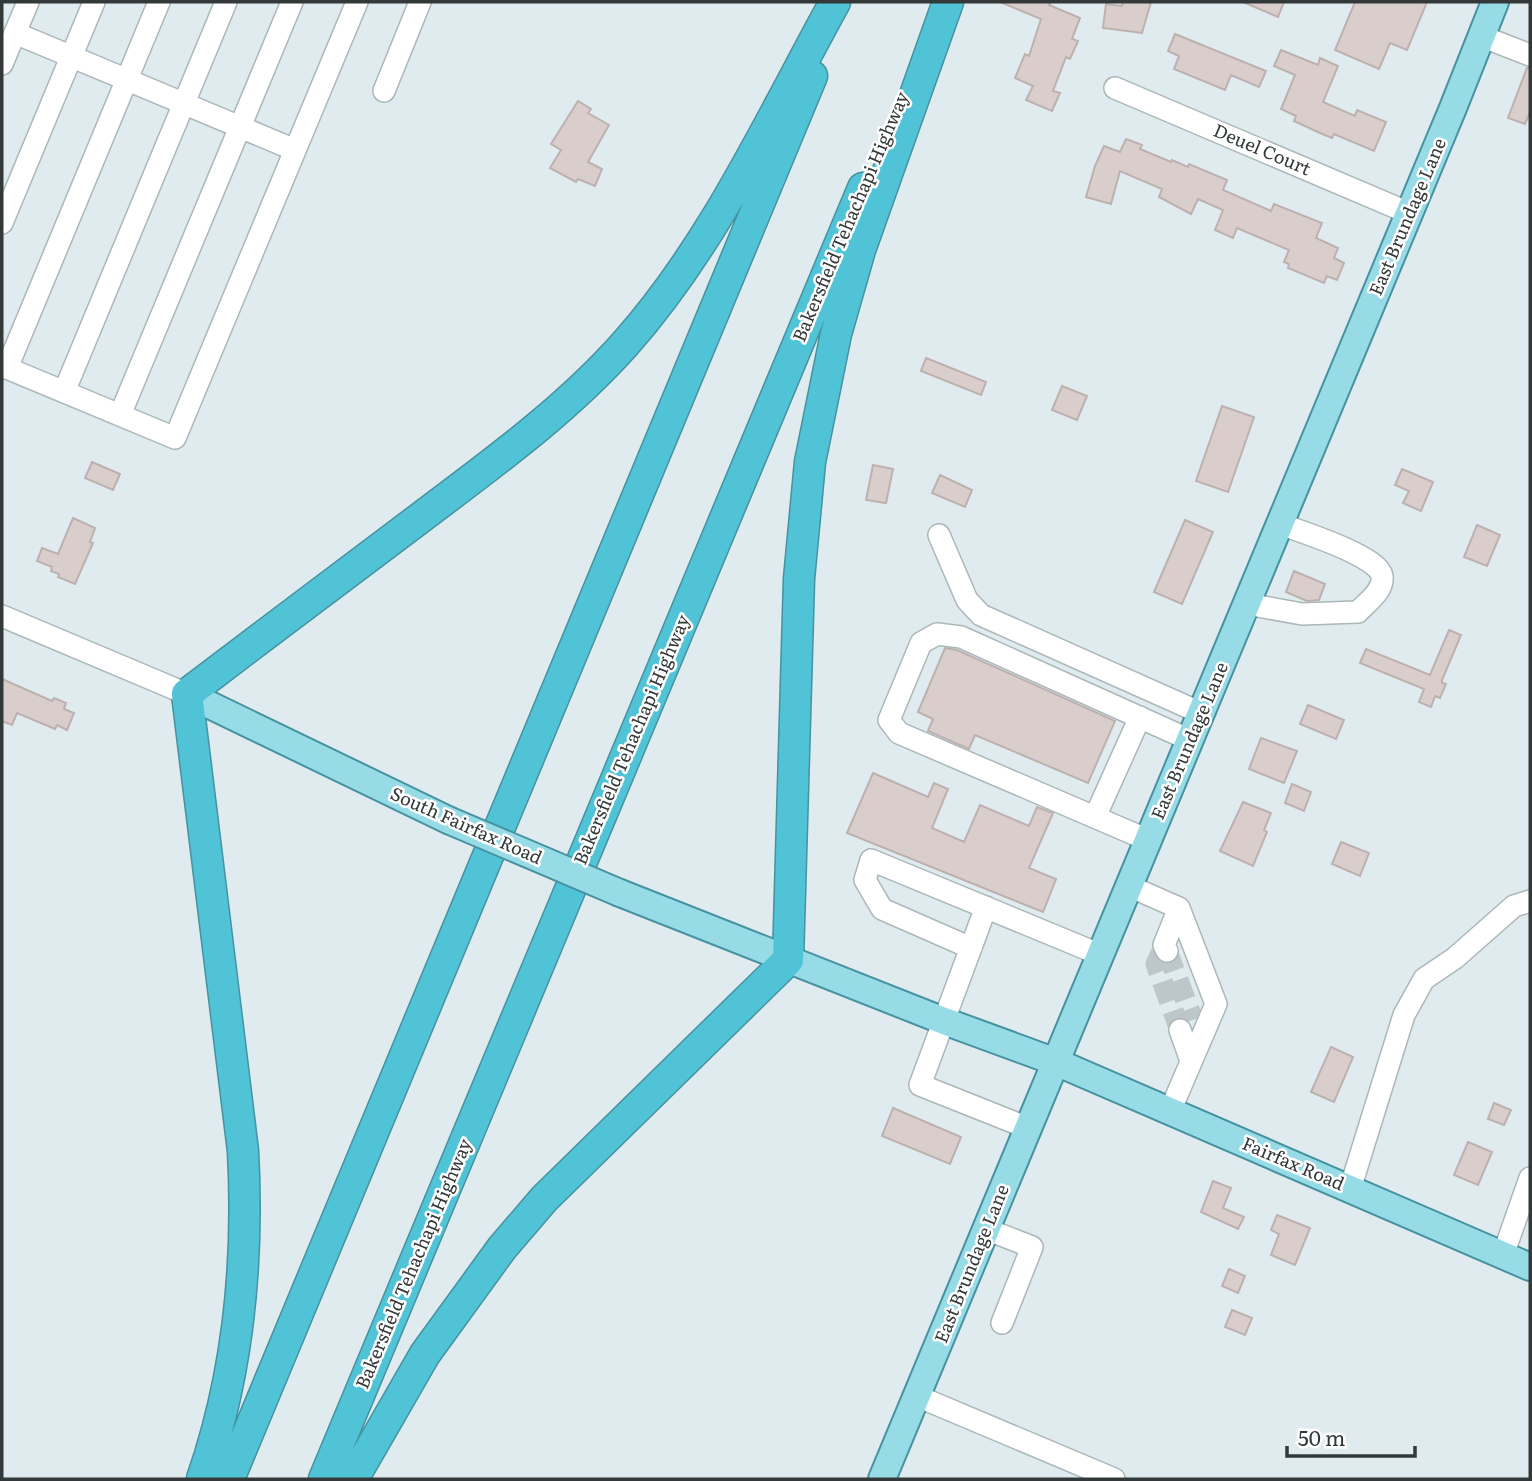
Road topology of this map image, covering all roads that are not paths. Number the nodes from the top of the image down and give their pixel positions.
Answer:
1 (28, 2) edge
2 (94, 2) edge
3 (159, 2) edge
4 (226, 2) edge
5 (292, 2) edge
6 (357, 2) edge
7 (420, 2) edge
8 (835, 2) edge
9 (843, 2) edge
10 (941, 2) edge
11 (948, 2) edge
12 (1495, 2) edge
13 (15, 33) junction
14 (1481, 36) junction
15 (1530, 55) edge
16 (71, 56) junction
17 (2, 64) edge
18 (127, 79) junction
19 (1115, 88) dead end
20 (384, 91) dead end
21 (183, 103) junction
22 (239, 127) junction
23 (295, 150) junction
24 (1409, 213) junction
25 (2, 223) edge
26 (5, 367) edge
27 (64, 391) junction
28 (120, 415) junction
29 (1280, 524) junction
30 (939, 535) dead end
31 (1247, 604) junction
32 (2, 615) edge
33 (187, 694) junction
34 (1202, 713) junction
35 (1140, 717) junction
36 (1190, 740) junction
37 (1095, 817) junction
38 (1148, 840) junction
39 (1129, 886) junction
40 (1530, 901) edge
41 (986, 907) junction
42 (1179, 908) junction
43 (971, 948) junction
44 (1164, 949) tunnel mouth
45 (1101, 955) junction
46 (788, 960) junction
47 (944, 1021) junction
48 (1056, 1062) junction
49 (1170, 1111) junction
50 (1028, 1128) junction
51 (1530, 1178) edge
52 (1350, 1189) junction
53 (986, 1229) junction
54 (1503, 1255) junction
55 (1530, 1266) edge
56 (1002, 1323) dead end
57 (917, 1396) junction
58 (202, 1479) edge
59 (229, 1479) edge
60 (324, 1479) edge
61 (353, 1479) edge
62 (882, 1479) edge
63 (1114, 1479) edge

1 - 13 street
2 - 16 street
3 - 18 street
4 - 21 street
5 - 22 street
6 - 23 street
7 - 20 street
8 - 33 highway
9 - 59 highway
10 - 60 highway, Bakersfield Tehachapi Highway
11 - 46 highway
12 - 14 main road, East Brundage Lane
13 - 16 street
13 - 17 street
14 - 15 street
14 - 24 main road, East Brundage Lane
16 - 18 street
16 - 25 street
18 - 21 street
18 - 26 street
19 - 24 street, Deuel Court
21 - 22 street
21 - 27 street
22 - 23 street
22 - 28 street
23 - 28 street
24 - 29 main road, East Brundage Lane
26 - 27 street
27 - 28 street
29 - 31 main road, East Brundage Lane
29 - 31 street
30 - 34 street
31 - 34 main road, East Brundage Lane
32 - 33 street, South Fairfax Road
33 - 46 main road, South Fairfax Road, bridge
33 - 58 highway
34 - 36 main road, East Brundage Lane
35 - 36 street
35 - 37 street
35 - 37 street
36 - 38 main road, East Brundage Lane
37 - 38 street
38 - 39 main road, East Brundage Lane
39 - 42 street
39 - 45 main road, East Brundage Lane
40 - 52 street
41 - 43 street
41 - 43 street
41 - 45 street
42 - 44 street
42 - 49 street
43 - 47 street
45 - 48 main road, East Brundage Lane
46 - 47 main road, South Fairfax Road
46 - 61 highway
47 - 48 main road, South Fairfax Road
47 - 50 street
48 - 49 main road, Fairfax Road
48 - 50 main road, East Brundage Lane
49 - 52 main road, Fairfax Road
50 - 53 main road, East Brundage Lane
51 - 54 street
52 - 54 main road, Fairfax Road
53 - 56 street
53 - 57 main road, East Brundage Lane
54 - 55 main road, Fairfax Road
57 - 62 main road, East Brundage Lane
57 - 63 street

